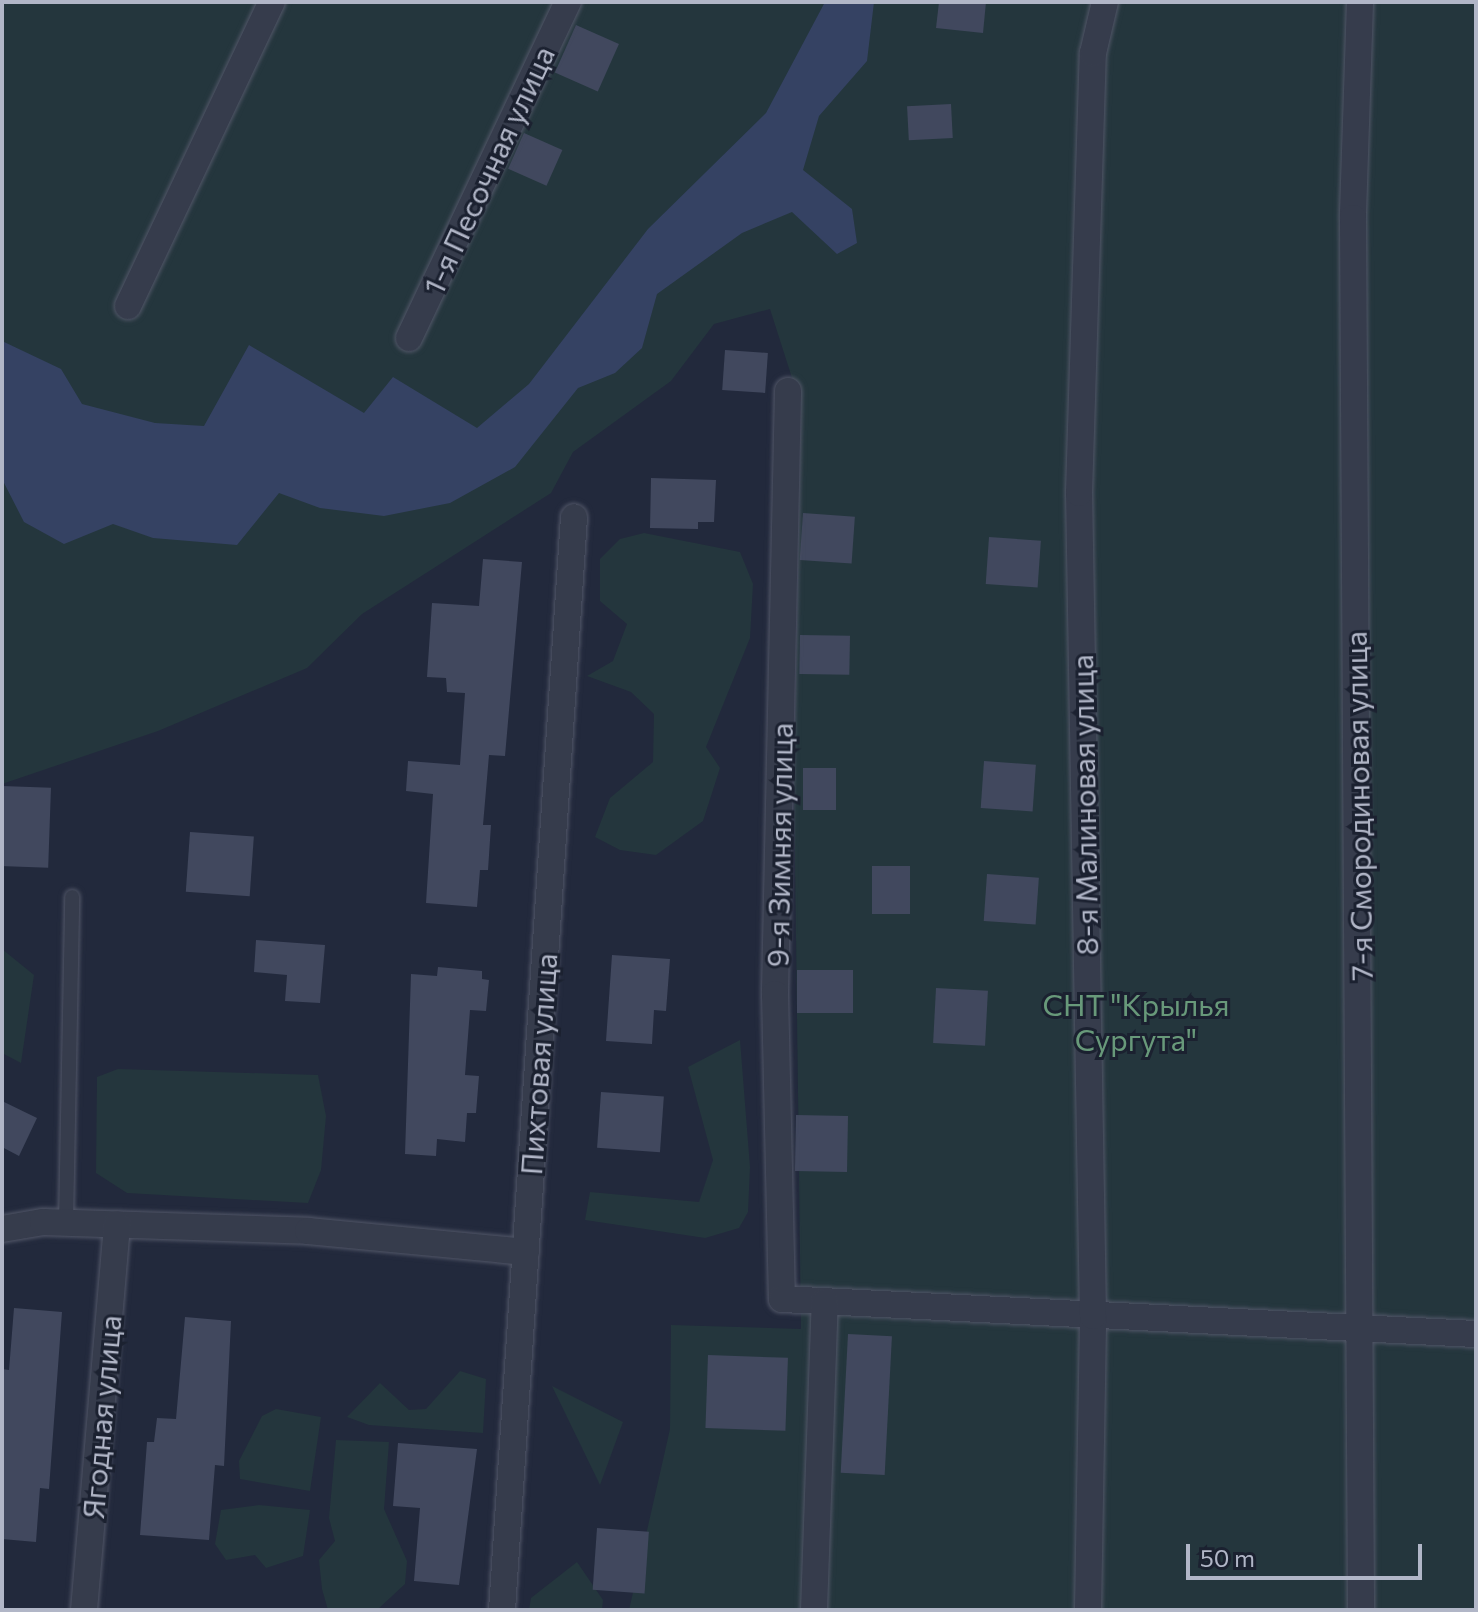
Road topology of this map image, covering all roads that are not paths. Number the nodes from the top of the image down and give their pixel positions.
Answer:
1 (272, 2) edge
2 (568, 2) edge
3 (1105, 2) edge
4 (1360, 2) edge
5 (128, 306) dead end
6 (409, 338) dead end
7 (788, 391) dead end
8 (574, 517) dead end
9 (72, 897) dead end
10 (66, 1223) junction
11 (117, 1224) junction
12 (2, 1229) edge
13 (526, 1252) junction
14 (825, 1302) junction
15 (1093, 1316) junction
16 (1364, 1332) junction
17 (1476, 1334) edge
18 (84, 1610) edge
19 (502, 1610) edge
20 (814, 1610) edge
21 (1088, 1610) edge
22 (1361, 1610) edge

1 - 5 street
2 - 6 street, 1-я Песочная улица
3 - 15 street, 8-я Малиновая улица
4 - 16 street, 7-я Смородиновая улица
7 - 14 street, 9-я Зимняя улица
8 - 13 street, Пихтовая улица
9 - 10 lane
10 - 11 street
10 - 12 street
11 - 13 street
11 - 18 street, Ягодная улица
13 - 19 street, Пихтовая улица
14 - 15 street
14 - 20 street
15 - 16 street
15 - 21 street, 8-я Малиновая улица
16 - 17 street
16 - 22 street, 7-я Смородиновая улица

